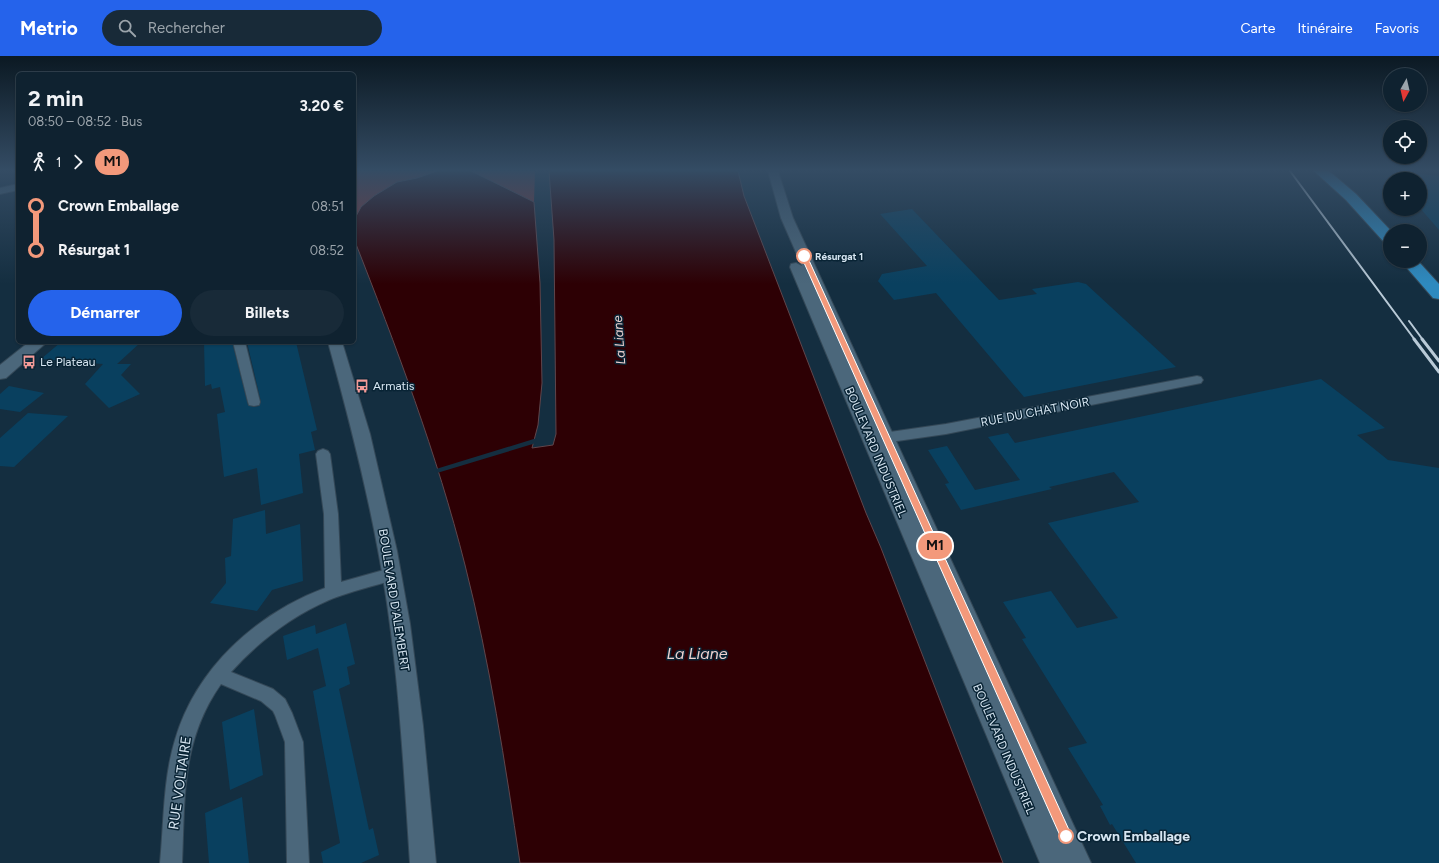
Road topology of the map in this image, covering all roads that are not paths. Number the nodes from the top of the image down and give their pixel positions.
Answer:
1 (773, 209) edge
2 (785, 209) edge
3 (1362, 209) edge
4 (1376, 209) edge
5 (1391, 224) edge
6 (1383, 232) edge
7 (1427, 263) edge
8 (1415, 268) edge
9 (1439, 276) edge
10 (1439, 294) edge
11 (37, 344) edge
12 (240, 344) edge
13 (336, 344) edge
14 (0, 374) edge
15 (1197, 380) dead end
16 (254, 402) dead end
17 (879, 438) junction
18 (323, 454) dead end
19 (391, 574) junction
20 (333, 592) junction
21 (218, 675) junction
22 (171, 863) edge
23 (298, 863) edge
24 (423, 863) edge
25 (1053, 863) edge
26 (1078, 863) edge

1 - 17 street, BOULEVARD INDUSTRIEL
2 - 17 street, BOULEVARD INDUSTRIEL
3 - 6 highway
4 - 5 highway
7 - 9 highway
8 - 10 highway
11 - 14 main road
12 - 16 street
13 - 19 street, BOULEVARD D'ALEMBERT
15 - 17 street, RUE DU CHAT NOIR
17 - 25 street, BOULEVARD INDUSTRIEL
17 - 26 street, BOULEVARD INDUSTRIEL
18 - 20 street
19 - 20 street, RUE VOLTAIRE
19 - 24 street, BOULEVARD D'ALEMBERT
20 - 21 street, RUE VOLTAIRE
21 - 22 street, RUE VOLTAIRE
21 - 23 street

